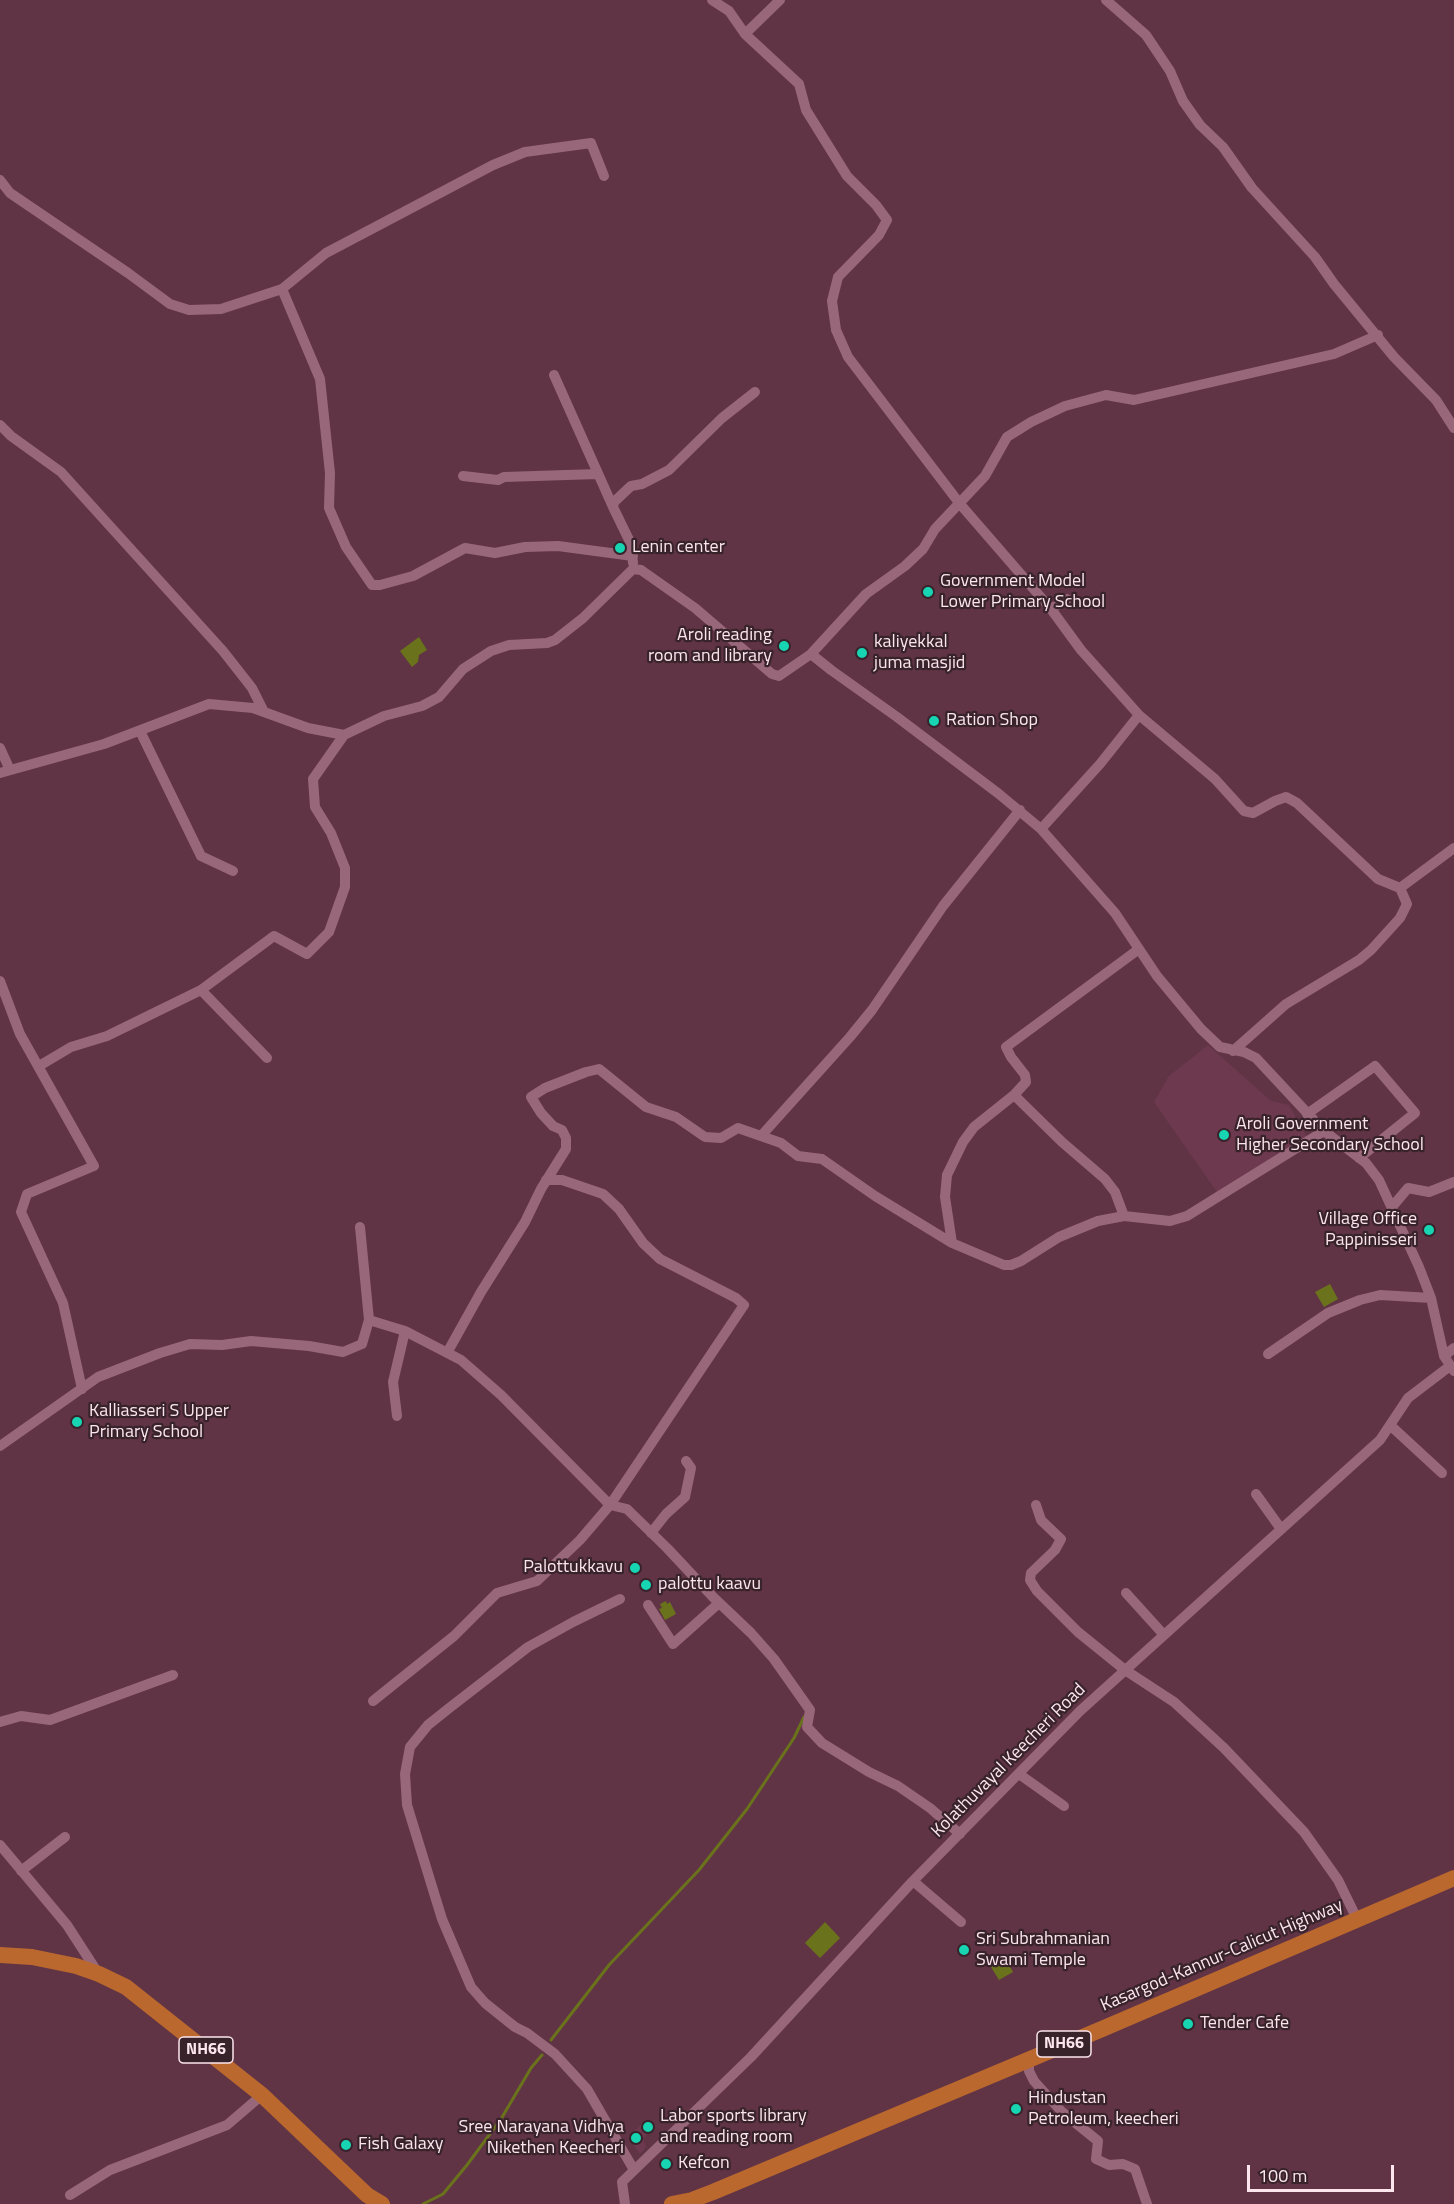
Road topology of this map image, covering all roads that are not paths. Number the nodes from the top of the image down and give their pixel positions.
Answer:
1 (712, 0) edge
2 (780, 0) edge
3 (1106, 0) edge
4 (746, 34) junction
5 (604, 176) dead end
6 (0, 180) edge
7 (282, 289) junction
8 (1378, 335) junction
9 (554, 375) dead end
10 (755, 392) dead end
11 (0, 425) edge
12 (1454, 428) edge
13 (597, 474) junction
14 (463, 476) dead end
15 (960, 504) junction
16 (613, 507) junction
17 (633, 556) junction
18 (633, 569) junction
19 (1067, 600) dead end
20 (1051, 609) junction
21 (811, 654) junction
22 (264, 712) junction
23 (1139, 715) junction
24 (140, 730) junction
25 (344, 735) junction
26 (0, 748) edge
27 (5, 771) edge
28 (1020, 810) junction
29 (1041, 829) junction
30 (1454, 848) edge
31 (233, 871) dead end
32 (1400, 888) junction
33 (1139, 949) junction
34 (0, 981) edge
35 (201, 990) junction
36 (1233, 1051) junction
37 (267, 1058) dead end
38 (39, 1066) junction
39 (1014, 1095) junction
40 (1307, 1114) junction
41 (1324, 1131) junction
42 (761, 1136) junction
43 (1359, 1158) junction
44 (546, 1180) junction
45 (1454, 1182) edge
46 (1392, 1207) junction
47 (1124, 1216) junction
48 (360, 1227) dead end
49 (952, 1243) junction
50 (1431, 1298) junction
51 (369, 1320) junction
52 (405, 1331) junction
53 (1454, 1348) edge
54 (447, 1353) junction
55 (1268, 1354) dead end
56 (1444, 1356) junction
57 (1452, 1369) edge
58 (82, 1389) junction
59 (397, 1416) dead end
60 (1390, 1425) junction
61 (0, 1446) edge
62 (686, 1461) dead end
63 (1442, 1473) dead end
64 (1256, 1494) dead end
65 (610, 1505) junction
66 (1036, 1505) dead end
67 (1281, 1529) junction
68 (651, 1533) junction
69 (1126, 1593) dead end
70 (620, 1599) dead end
71 (719, 1603) junction
72 (648, 1605) dead end
73 (1164, 1635) junction
74 (1125, 1670) junction
75 (173, 1675) dead end
76 (373, 1701) dead end
77 (0, 1722) edge
78 (1019, 1774) junction
79 (1064, 1806) dead end
80 (960, 1834) junction
81 (65, 1837) dead end
82 (0, 1845) edge
83 (21, 1871) junction
84 (1454, 1878) edge
85 (913, 1881) junction
86 (1357, 1919) junction
87 (961, 1922) dead end
88 (0, 1955) edge
89 (99, 1974) junction
90 (1029, 2059) junction
91 (262, 2095) junction
92 (634, 2170) junction
93 (70, 2195) dead end
94 (381, 2204) edge
95 (625, 2204) edge
96 (672, 2204) edge
97 (1147, 2204) edge

1 - 4 street
2 - 4 street
3 - 8 street
4 - 15 street
5 - 7 street
6 - 7 street
7 - 17 street
8 - 12 street
8 - 15 street
9 - 13 street
10 - 16 street
11 - 22 street
13 - 14 street
13 - 16 street
15 - 20 street
15 - 21 street
16 - 17 street
17 - 18 street
18 - 21 street
18 - 25 street
19 - 20 street
20 - 23 street
21 - 28 street
22 - 24 street
22 - 25 street
23 - 29 street
23 - 32 street
24 - 27 street
24 - 31 street
25 - 35 street
26 - 27 street
28 - 29 street
28 - 42 street
29 - 33 street
30 - 32 street
32 - 36 street
33 - 36 street
33 - 39 street
34 - 38 street
35 - 37 street
35 - 38 street
36 - 40 street
38 - 58 street
39 - 47 street
39 - 49 street
40 - 41 street
40 - 43 street
41 - 43 street
41 - 47 street
42 - 44 street
42 - 49 street
43 - 46 street
44 - 54 street
44 - 65 street
45 - 46 street
46 - 50 street
47 - 49 street
48 - 51 street
50 - 55 street
50 - 56 street
51 - 52 street
51 - 58 street
52 - 54 street
52 - 59 street
53 - 56 street
54 - 65 street
56 - 57 street
57 - 60 street, Kolathuvayal Keecheri Road
58 - 61 street
60 - 63 street
60 - 67 street, Kolathuvayal Keecheri Road
62 - 68 street
64 - 67 street
65 - 68 street
65 - 76 street
66 - 74 street
67 - 73 street, Kolathuvayal Keecheri Road
68 - 71 street
69 - 73 street
70 - 92 street
71 - 72 street
71 - 80 street
73 - 74 street, Kolathuvayal Keecheri Road
74 - 78 street, Kolathuvayal Keecheri Road
74 - 86 street
75 - 77 street
78 - 79 street
78 - 80 street, Kolathuvayal Keecheri Road
80 - 85 street, Kolathuvayal Keecheri Road
81 - 83 street
82 - 83 street
83 - 89 street
84 - 86 highway, Kasargod-Kannur-Calicut Highway / NH66
85 - 87 street
85 - 92 street, Kolathuvayal Keecheri Road
86 - 90 highway, Kasargod-Kannur-Calicut Highway / NH66
88 - 89 highway, NH66
89 - 91 highway, NH66
90 - 96 highway, Kasargod-Kannur-Calicut Highway / NH66
90 - 97 street
91 - 93 street
91 - 94 highway, NH66
92 - 95 street, Kolathuvayal Keecheri Road

